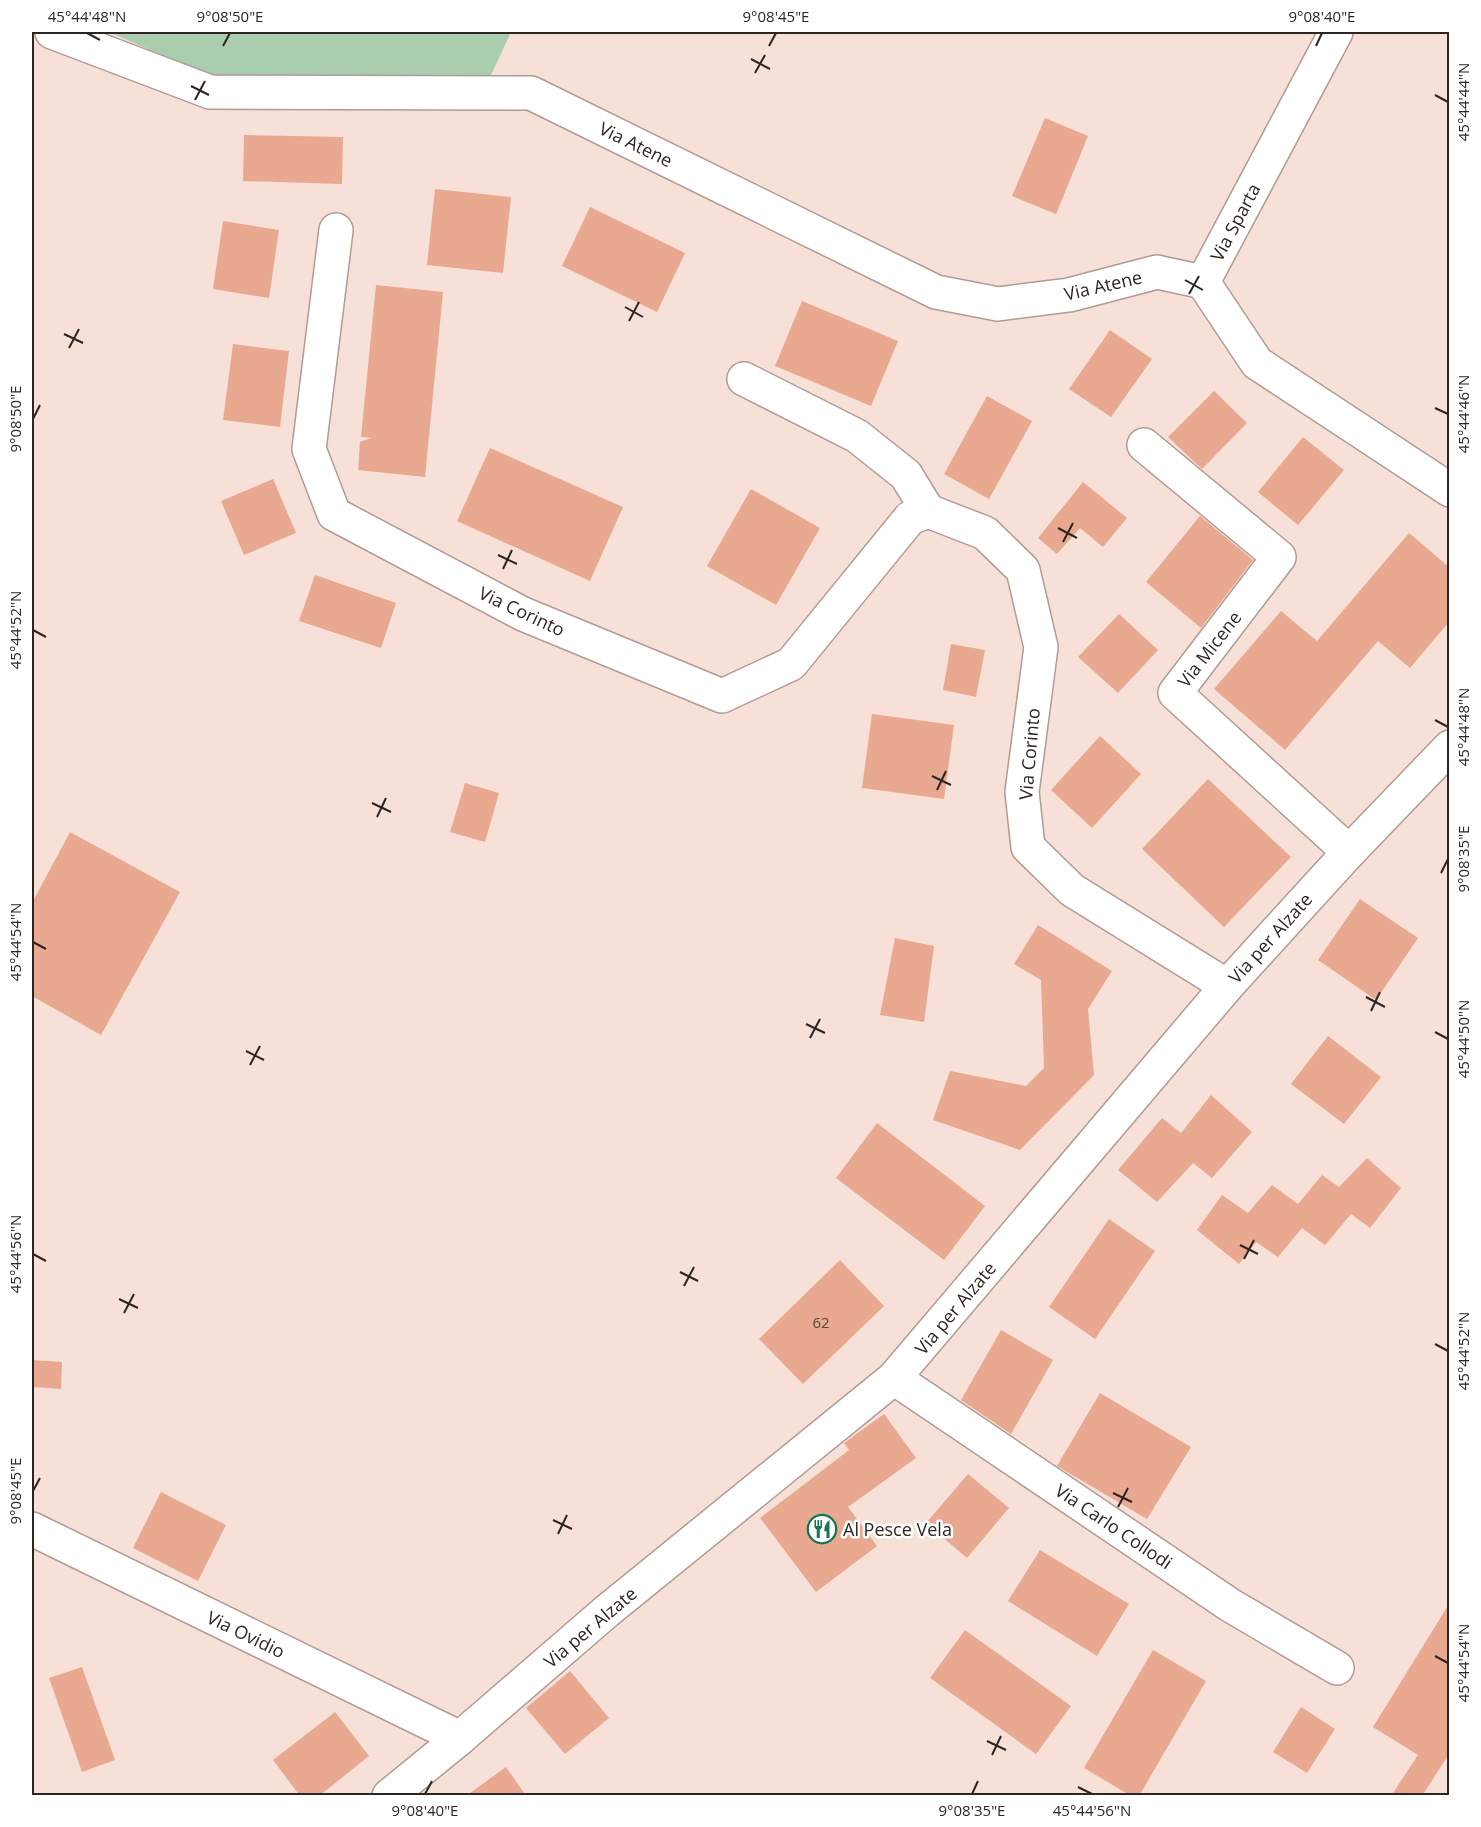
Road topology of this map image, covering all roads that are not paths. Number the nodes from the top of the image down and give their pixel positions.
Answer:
1 (52, 32) edge
2 (1336, 32) edge
3 (336, 230) dead end
4 (1203, 282) junction
5 (744, 379) dead end
6 (1144, 445) dead end
7 (1449, 490) edge
8 (928, 511) junction
9 (1449, 747) edge
10 (1349, 852) junction
11 (1227, 986) junction
12 (894, 1378) junction
13 (32, 1528) edge
14 (1337, 1668) dead end
15 (460, 1738) junction
16 (389, 1796) edge

1 - 4 street, Via Atene
2 - 4 street, Via Sparta
3 - 8 street, Via Corinto
4 - 7 street, Via Sparta
5 - 8 street
6 - 10 street, Via Micene
8 - 11 street, Via Corinto
9 - 10 street, Via per Alzate
10 - 11 street, Via per Alzate
11 - 12 street, Via per Alzate
12 - 14 street, Via Carlo Collodi
12 - 15 street, Via per Alzate
13 - 15 street, Via Ovidio
15 - 16 street, Via per Alzate

